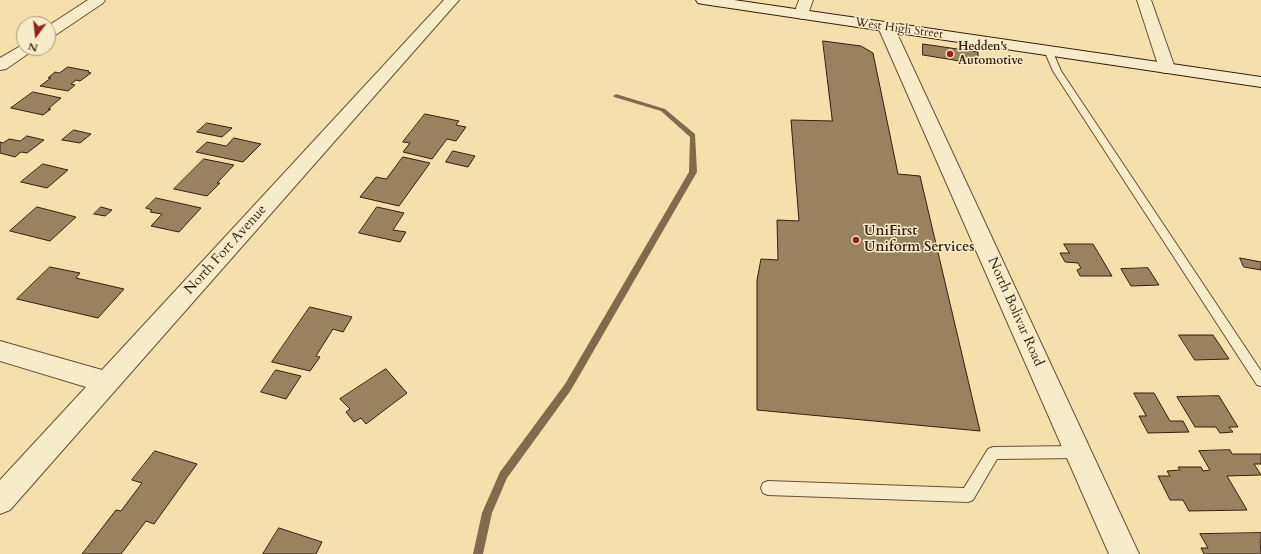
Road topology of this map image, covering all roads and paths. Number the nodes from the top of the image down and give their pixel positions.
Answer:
1 (98, 0) edge
2 (452, 0) edge
3 (703, 0) edge
4 (1144, 0) edge
5 (804, 7) edge
6 (886, 27) junction
7 (56, 28) edge
8 (1048, 50) junction
9 (16, 55) edge
10 (0, 65) edge
11 (1167, 68) junction
12 (1261, 82) edge
13 (0, 352) edge
14 (1261, 381) edge
15 (106, 382) junction
16 (1078, 452) junction
17 (768, 488) dead end
18 (0, 500) edge
19 (1124, 554) edge

1 - 7 street
2 - 15 street, North Fort Avenue
3 - 5 street, West High Street
4 - 11 street
5 - 6 street, West High Street
6 - 8 street, West High Street
6 - 16 street, North Bolivar Road
8 - 11 street, West High Street
8 - 14 lane
9 - 10 street
11 - 12 street, West High Street
13 - 15 street
15 - 18 street, North Fort Avenue
16 - 17 lane
16 - 19 street, North Bolivar Road

